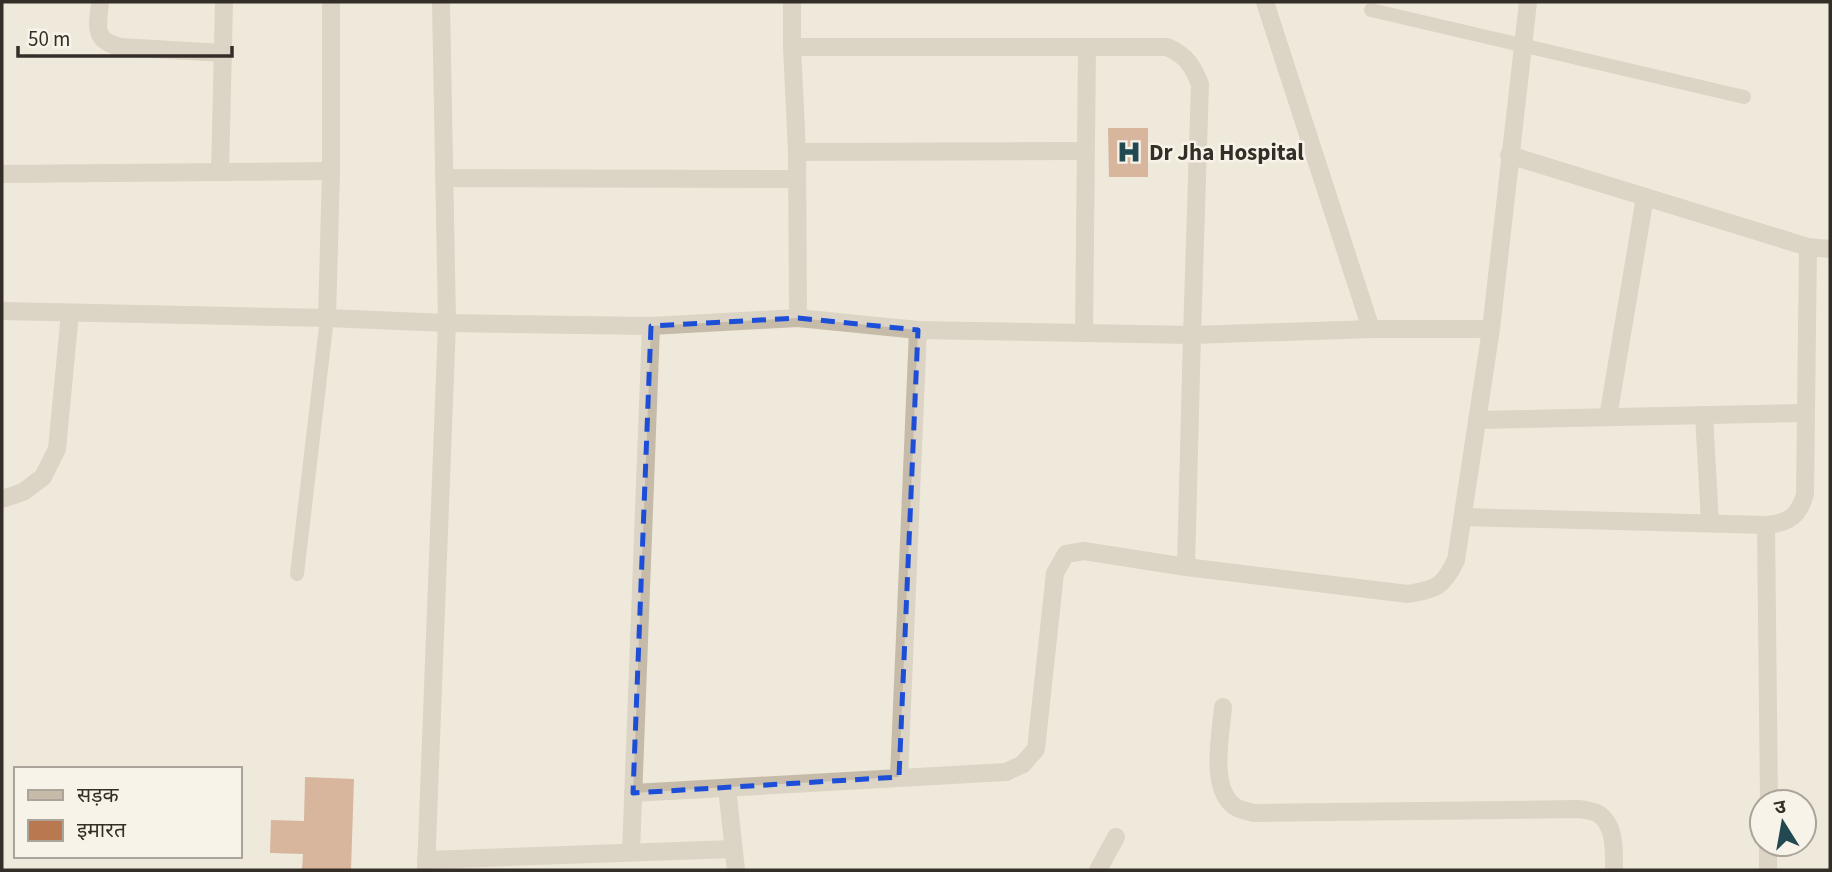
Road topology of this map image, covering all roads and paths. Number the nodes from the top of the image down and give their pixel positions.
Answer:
1 (100, 2) edge
2 (223, 2) edge
3 (331, 2) edge
4 (440, 2) edge
5 (792, 2) edge
6 (1265, 2) edge
7 (1528, 2) edge
8 (1371, 10) dead end
9 (1522, 44) junction
10 (792, 47) junction
11 (1087, 47) junction
12 (223, 53) junction
13 (1744, 97) dead end
14 (1086, 151) junction
15 (797, 152) junction
16 (1510, 155) junction
17 (331, 171) junction
18 (220, 172) junction
19 (2, 174) edge
20 (444, 178) junction
21 (797, 179) junction
22 (1645, 197) junction
23 (1808, 247) junction
24 (1830, 248) edge
25 (2, 311) edge
26 (70, 313) junction
27 (327, 318) junction
28 (798, 318) junction
29 (447, 323) junction
30 (651, 326) junction
31 (1371, 329) junction
32 (1491, 329) junction
33 (918, 330) junction
34 (1084, 333) junction
35 (1192, 335) junction
36 (1806, 413) junction
37 (1704, 415) junction
38 (1608, 417) junction
39 (1477, 419) junction
40 (2, 499) edge
41 (1463, 517) junction
42 (1710, 523) junction
43 (1766, 525) junction
44 (1186, 567) junction
45 (297, 574) dead end
46 (1223, 707) dead end
47 (899, 778) junction
48 (727, 788) junction
49 (1769, 788) edge
50 (633, 793) junction
51 (1116, 837) dead end
52 (733, 849) junction
53 (631, 852) junction
54 (426, 865) edge
55 (736, 870) edge
56 (1101, 870) edge
57 (1614, 870) edge

1 - 12 street
2 - 12 street
3 - 17 street
4 - 20 street
5 - 10 street
6 - 31 street
7 - 9 street
8 - 9 lane
9 - 13 lane
9 - 16 street
10 - 11 street
10 - 15 street
11 - 14 street
11 - 35 street
12 - 18 street
14 - 15 street
14 - 34 street
15 - 21 street
16 - 22 street
16 - 32 street
17 - 18 street
17 - 27 street
18 - 19 street
20 - 21 street
20 - 29 street
21 - 28 street
22 - 23 street
22 - 38 street
23 - 24 street
23 - 36 street
25 - 26 street
26 - 27 street
26 - 40 street
27 - 29 street
27 - 45 lane
28 - 30 street
28 - 33 street
29 - 30 street
29 - 54 street
30 - 50 street
31 - 32 street
31 - 35 street
32 - 39 street
33 - 34 street
33 - 47 street
34 - 35 street
35 - 44 street
36 - 37 street
36 - 43 street
37 - 38 street
37 - 42 street
38 - 39 street
39 - 41 street
41 - 42 street
41 - 44 street
42 - 43 street
43 - 49 street
44 - 47 street
46 - 57 street
47 - 48 street
48 - 50 street
48 - 52 street
50 - 53 street
51 - 56 street
52 - 53 street
52 - 55 street
53 - 54 street

